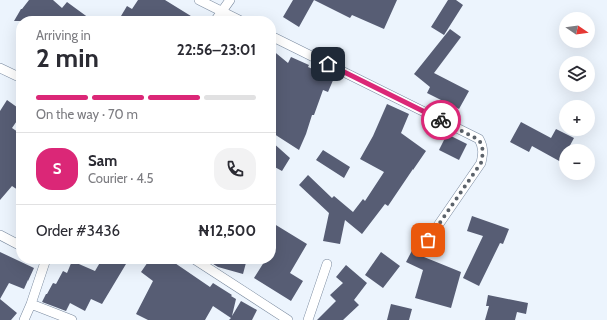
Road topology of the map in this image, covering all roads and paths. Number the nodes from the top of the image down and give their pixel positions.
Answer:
1 (199, 0) edge
2 (230, 0) edge
3 (222, 11) junction
4 (218, 16) edge
5 (232, 16) edge
6 (276, 38) edge
7 (0, 68) edge
8 (16, 76) edge
9 (0, 235) edge
10 (428, 240) dead end
11 (16, 243) edge
12 (44, 264) edge
13 (202, 264) edge
14 (327, 264) dead end
15 (31, 304) junction
16 (24, 320) edge
17 (72, 320) edge
18 (288, 320) edge
19 (308, 320) edge

1 - 3 street
2 - 3 street
3 - 4 street
3 - 5 street
6 - 10 street
7 - 8 street
9 - 11 street
12 - 15 street
13 - 18 street
14 - 19 street
15 - 16 street
15 - 17 street

